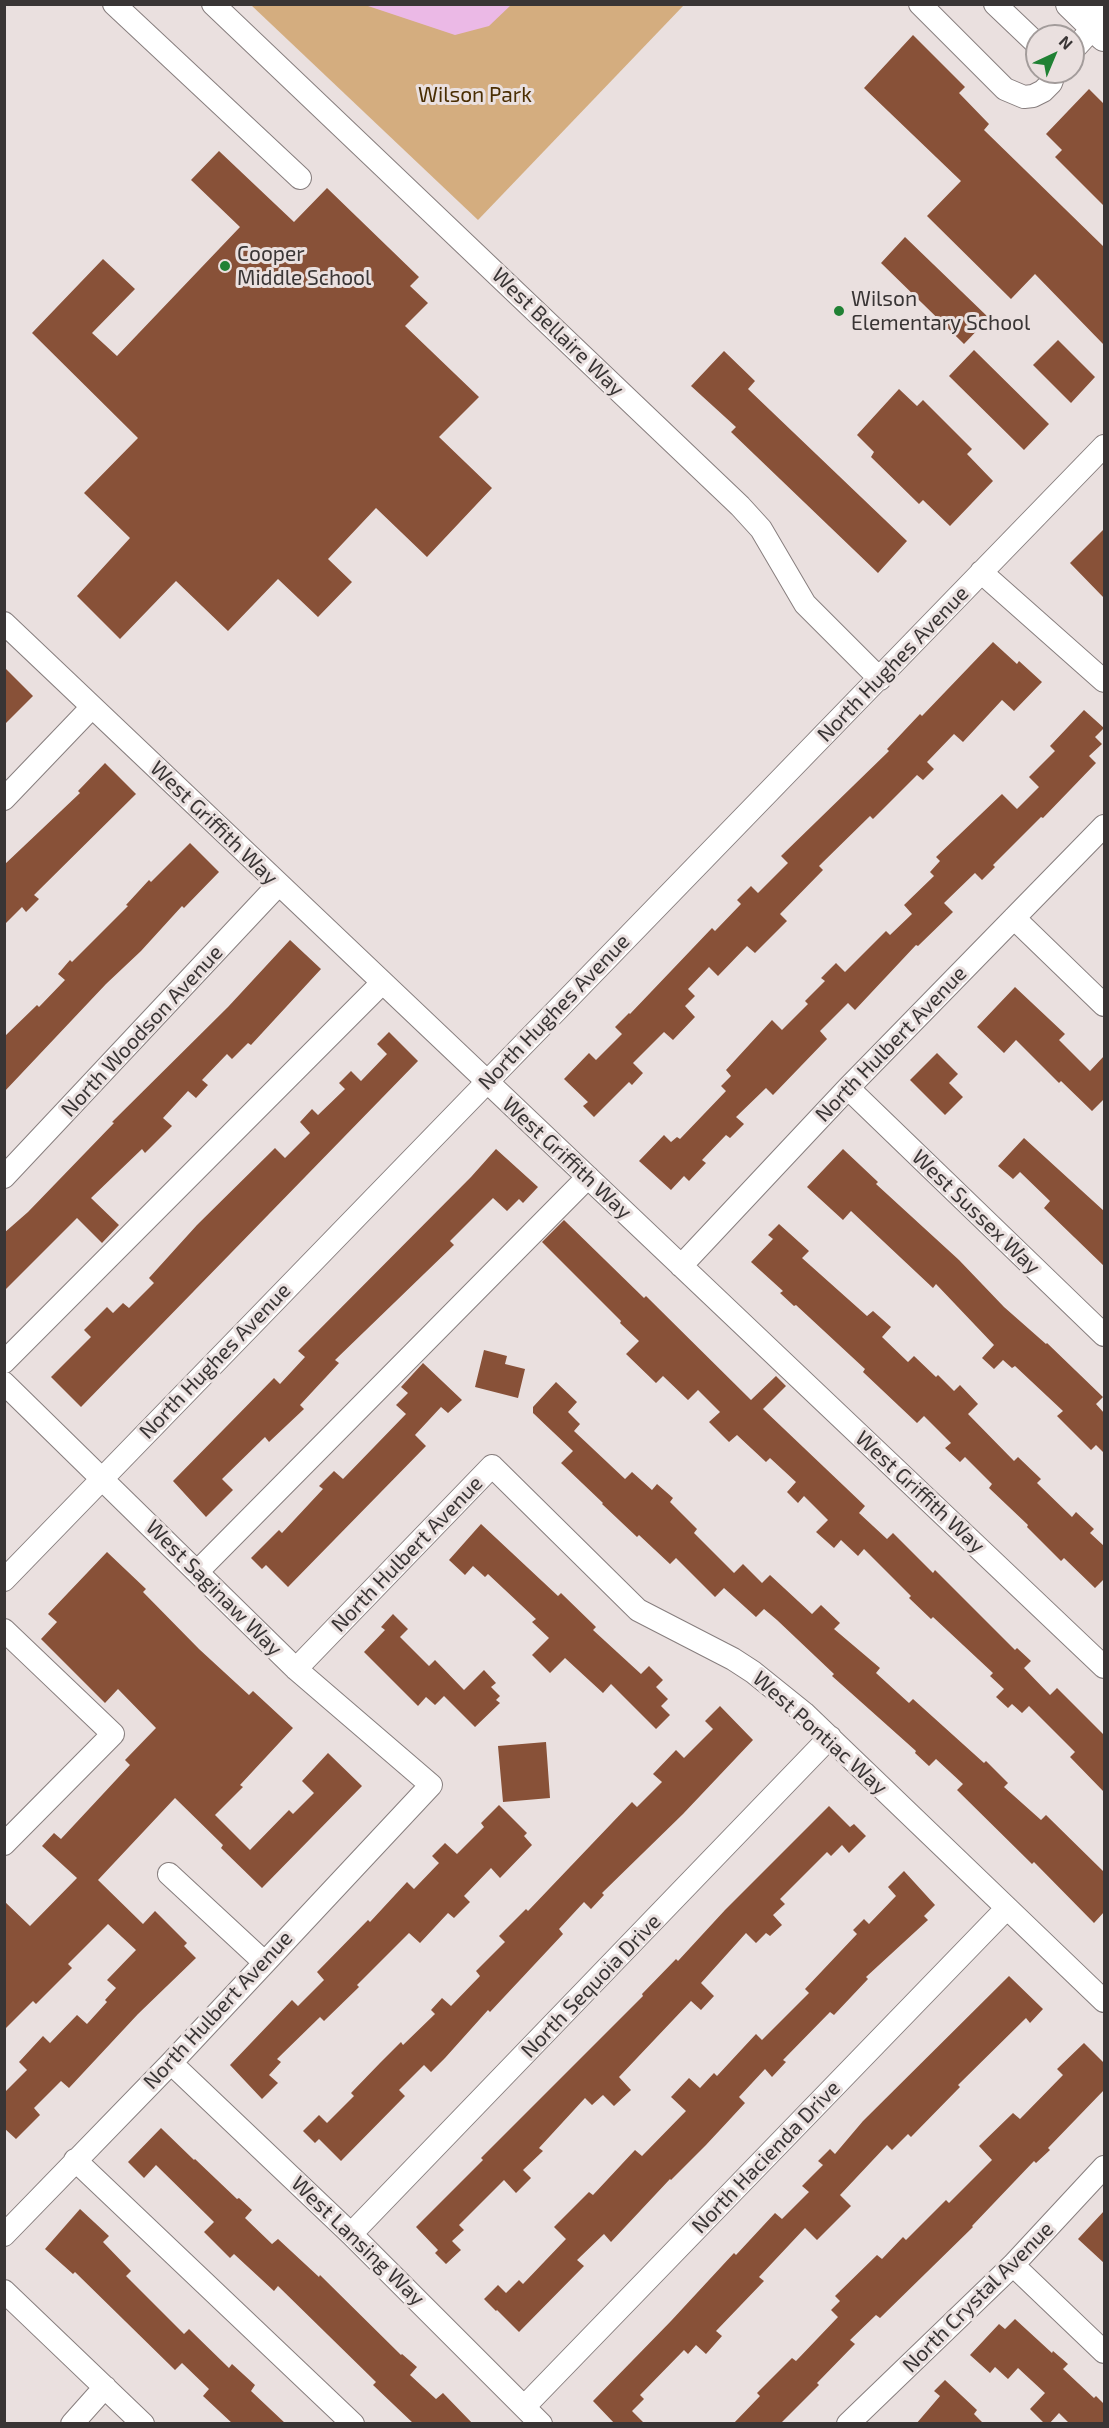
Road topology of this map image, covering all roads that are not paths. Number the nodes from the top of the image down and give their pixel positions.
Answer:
1 (114, 4) edge
2 (213, 4) edge
3 (920, 4) edge
4 (995, 4) edge
5 (1070, 4) edge
6 (1099, 32) edge
7 (1025, 33) edge
8 (1085, 42) edge
9 (1050, 84) edge
10 (300, 178) dead end
11 (1104, 446) edge
12 (981, 572) junction
13 (4, 623) edge
14 (880, 679) junction
15 (1104, 681) edge
16 (92, 707) junction
17 (4, 799) edge
18 (1104, 826) edge
19 (279, 884) junction
20 (1014, 918) junction
21 (382, 983) junction
22 (1104, 1005) edge
23 (486, 1081) junction
24 (848, 1089) junction
25 (4, 1177) edge
26 (588, 1177) junction
27 (681, 1266) junction
28 (1104, 1335) edge
29 (4, 1362) edge
30 (4, 1383) edge
31 (492, 1466) joint
32 (103, 1478) junction
33 (198, 1571) junction
34 (4, 1580) edge
35 (4, 1630) edge
36 (1104, 1667) edge
37 (296, 1669) junction
38 (830, 1737) junction
39 (432, 1785) joint
40 (4, 1844) edge
41 (169, 1874) dead end
42 (1007, 1908) junction
43 (264, 1962) junction
44 (1104, 2001) edge
45 (171, 2062) junction
46 (75, 2160) junction
47 (1104, 2167) edge
48 (351, 2234) junction
49 (4, 2235) edge
50 (1013, 2265) junction
51 (4, 2291) edge
52 (1104, 2352) edge
53 (105, 2388) junction
54 (525, 2406) junction
55 (849, 2423) edge
56 (72, 2424) edge
57 (143, 2424) edge
58 (353, 2424) edge
59 (541, 2424) edge

1 - 10 street
2 - 14 street, West Bellaire Way
3 - 9 street
4 - 7 street
5 - 6 main road
6 - 8 street
11 - 12 street, North Hughes Avenue
12 - 14 street, North Hughes Avenue
12 - 15 street
13 - 16 street, West Griffith Way
14 - 23 street, North Hughes Avenue
16 - 17 street
16 - 19 street, West Griffith Way
18 - 20 street, North Hulbert Avenue
19 - 21 street, West Griffith Way
19 - 25 street, North Woodson Avenue
20 - 22 street
20 - 24 street, North Hulbert Avenue
21 - 23 street, West Griffith Way
21 - 29 street
23 - 26 street, West Griffith Way
23 - 32 street, North Hughes Avenue
24 - 27 street, North Hulbert Avenue
24 - 28 street, West Sussex Way
26 - 27 street, West Griffith Way
26 - 33 street
27 - 36 street, West Griffith Way
30 - 32 street, West Saginaw Way
31 - 37 street, North Hulbert Avenue
31 - 38 street, West Pontiac Way
32 - 33 street, West Saginaw Way
32 - 34 street, North Hughes Avenue
33 - 37 street, West Saginaw Way
35 - 40 street
37 - 39 street, West Saginaw Way
38 - 42 street, West Pontiac Way
38 - 48 street, North Sequoia Drive
39 - 43 street, North Hulbert Avenue
41 - 43 street
42 - 44 street, West Pontiac Way
42 - 54 street, North Hacienda Drive
43 - 45 street, North Hulbert Avenue
45 - 46 street, North Hulbert Avenue
45 - 48 street, West Lansing Way
46 - 49 street, North Hulbert Avenue
46 - 58 street
47 - 50 street, North Crystal Avenue
48 - 54 street, West Lansing Way
50 - 52 street
50 - 55 street, North Crystal Avenue
51 - 53 street
53 - 56 street
53 - 57 street
54 - 59 street, West Lansing Way

